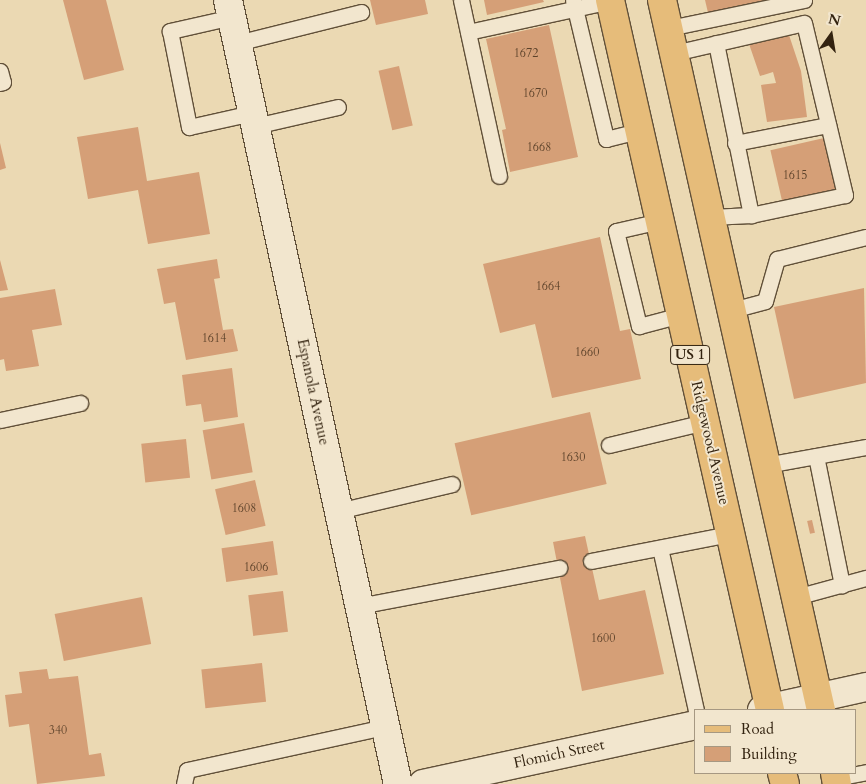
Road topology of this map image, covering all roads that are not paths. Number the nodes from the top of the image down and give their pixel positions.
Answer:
1 (461, 0) edge
2 (610, 0) edge
3 (662, 0) edge
4 (804, 0) edge
5 (574, 4) edge
6 (361, 12) dead end
7 (232, 20) edge
8 (468, 32) junction
9 (671, 41) junction
10 (716, 43) junction
11 (0, 70) edge
12 (0, 83) edge
13 (338, 107) dead end
14 (254, 120) junction
15 (828, 125) junction
16 (640, 131) junction
17 (735, 142) junction
18 (499, 176) dead end
19 (750, 215) junction
20 (711, 216) junction
21 (660, 221) junction
22 (866, 237) edge
23 (732, 310) junction
24 (681, 315) junction
25 (80, 403) dead end
26 (0, 420) edge
27 (705, 422) junction
28 (609, 445) dead end
29 (866, 447) edge
30 (816, 456) junction
31 (766, 465) junction
32 (452, 484) dead end
33 (338, 511) junction
34 (730, 534) junction
35 (660, 548) junction
36 (591, 561) dead end
37 (559, 568) dead end
38 (866, 578) edge
39 (842, 584) junction
40 (796, 597) junction
41 (359, 606) junction
42 (866, 687) edge
43 (820, 704) edge
44 (696, 709) edge
45 (767, 709) edge
46 (776, 709) edge
47 (694, 725) edge
48 (385, 727) junction
49 (866, 772) edge
50 (504, 775) edge
51 (836, 778) edge
52 (184, 784) edge
53 (398, 784) edge
54 (423, 784) edge

1 - 8 lane
2 - 5 lane
2 - 16 main road, Ridgewood Avenue / US 1
3 - 9 main road
4 - 9 lane
5 - 8 lane
5 - 16 lane
6 - 7 lane
7 - 14 street, Espanola Avenue
7 - 14 lane
8 - 18 lane
9 - 10 lane
9 - 20 main road
10 - 15 lane
10 - 17 lane
11 - 12 lane
13 - 14 lane
14 - 33 street, Espanola Avenue
15 - 17 lane
15 - 19 lane
16 - 21 main road, Ridgewood Avenue / US 1
17 - 19 lane
19 - 20 lane
20 - 23 main road
21 - 24 main road, Ridgewood Avenue / US 1
21 - 24 lane
22 - 23 lane
23 - 31 main road
24 - 27 main road, Ridgewood Avenue / US 1
25 - 26 lane
27 - 28 lane
27 - 34 main road, Ridgewood Avenue / US 1
29 - 30 lane
30 - 31 lane
30 - 39 lane
31 - 40 main road
32 - 33 lane
33 - 41 street, Espanola Avenue
34 - 35 lane
34 - 45 main road, Ridgewood Avenue / US 1
35 - 36 lane
35 - 44 lane
37 - 41 lane
38 - 39 lane
39 - 40 lane
40 - 43 main road
41 - 48 street, Espanola Avenue
42 - 43 street
43 - 46 street
47 - 50 street, Flomich Street
48 - 52 lane
48 - 53 street, Espanola Avenue
49 - 51 lane
50 - 54 street, Flomich Street

